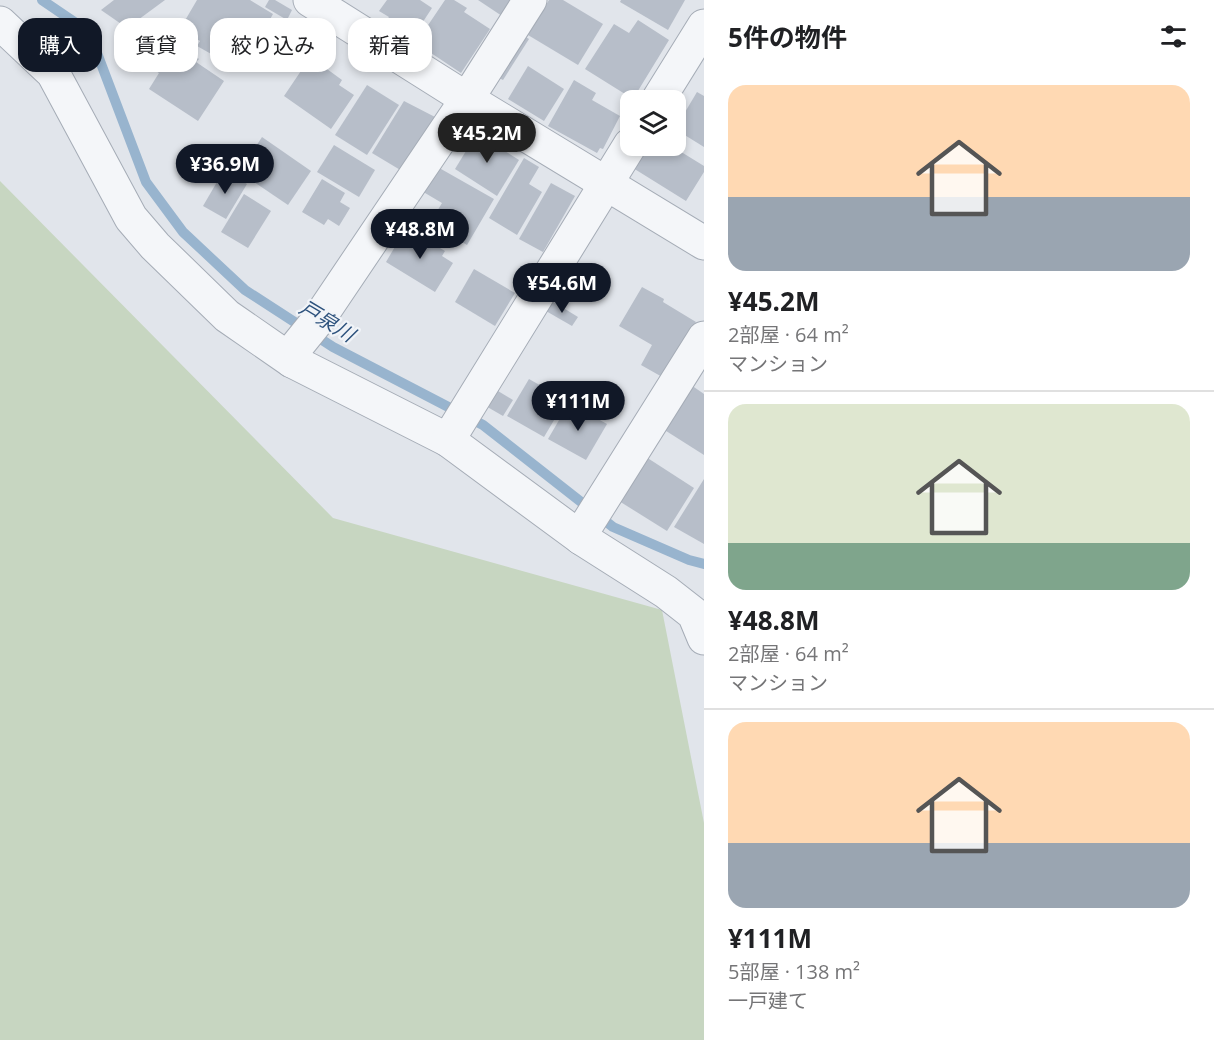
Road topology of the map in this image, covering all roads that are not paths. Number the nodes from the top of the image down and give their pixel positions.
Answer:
1 (310, 0) edge
2 (530, 0) edge
3 (0, 22) edge
4 (704, 26) edge
5 (664, 90) edge
6 (467, 99) junction
7 (624, 156) edge
8 (607, 183) junction
9 (704, 243) edge
10 (704, 338) edge
11 (292, 361) junction
12 (448, 440) junction
13 (581, 538) junction
14 (701, 620) edge

1 - 6 street
2 - 6 street
3 - 11 street
4 - 5 street
6 - 8 street
6 - 11 street
7 - 8 street
8 - 9 street
8 - 12 street
10 - 13 street
11 - 12 street
12 - 13 street
13 - 14 street

